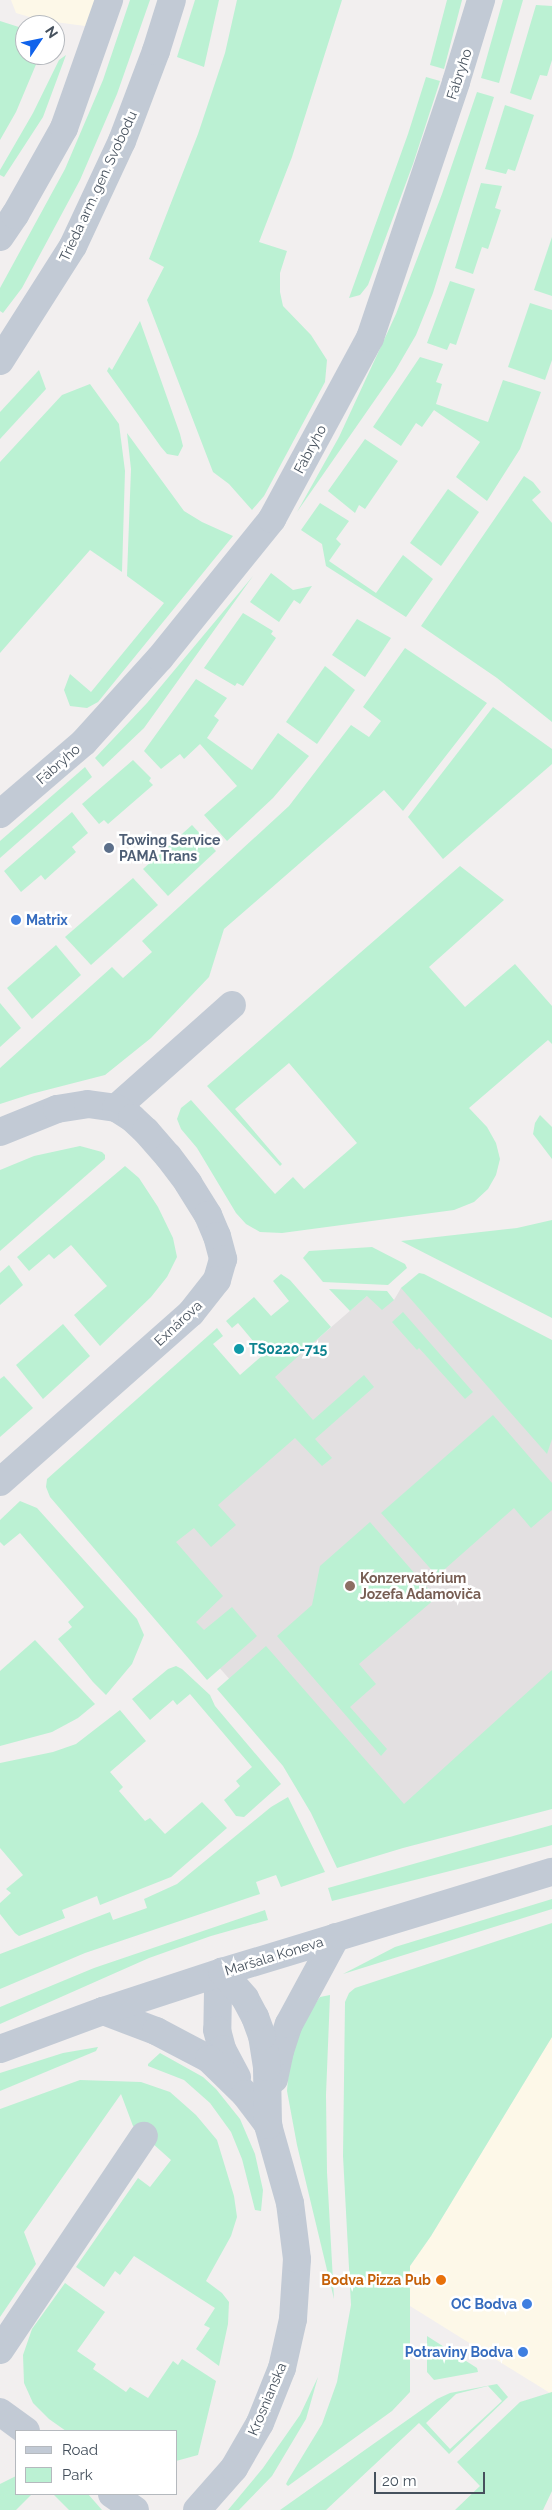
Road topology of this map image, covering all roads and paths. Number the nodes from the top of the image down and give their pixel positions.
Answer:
1 (109, 0) edge
2 (172, 0) edge
3 (481, 0) edge
4 (0, 237) edge
5 (0, 361) edge
6 (0, 814) edge
7 (232, 1005) dead end
8 (116, 1108) junction
9 (0, 1132) edge
10 (0, 1482) edge
11 (552, 1872) edge
12 (336, 1937) junction
13 (222, 1972) junction
14 (104, 2011) junction
15 (0, 2049) edge
16 (268, 2125) junction
17 (144, 2136) dead end
18 (0, 2350) edge
19 (0, 2412) edge
20 (25, 2430) edge
21 (113, 2495) edge
22 (135, 2510) edge
23 (197, 2510) edge

1 - 4 street
2 - 5 street, Trieda arm. gen. Svobodu
3 - 6 street, Fábryho
7 - 8 street
8 - 9 street, Exnárova
8 - 10 street, Exnárova
11 - 12 street, Maršala Koneva
12 - 13 street, Maršala Koneva
12 - 16 street
13 - 14 street, Maršala Koneva
13 - 16 street
13 - 16 street
14 - 15 street, Maršala Koneva
14 - 16 street
16 - 23 street, Krosnianska
17 - 18 street
19 - 20 street
21 - 22 street

